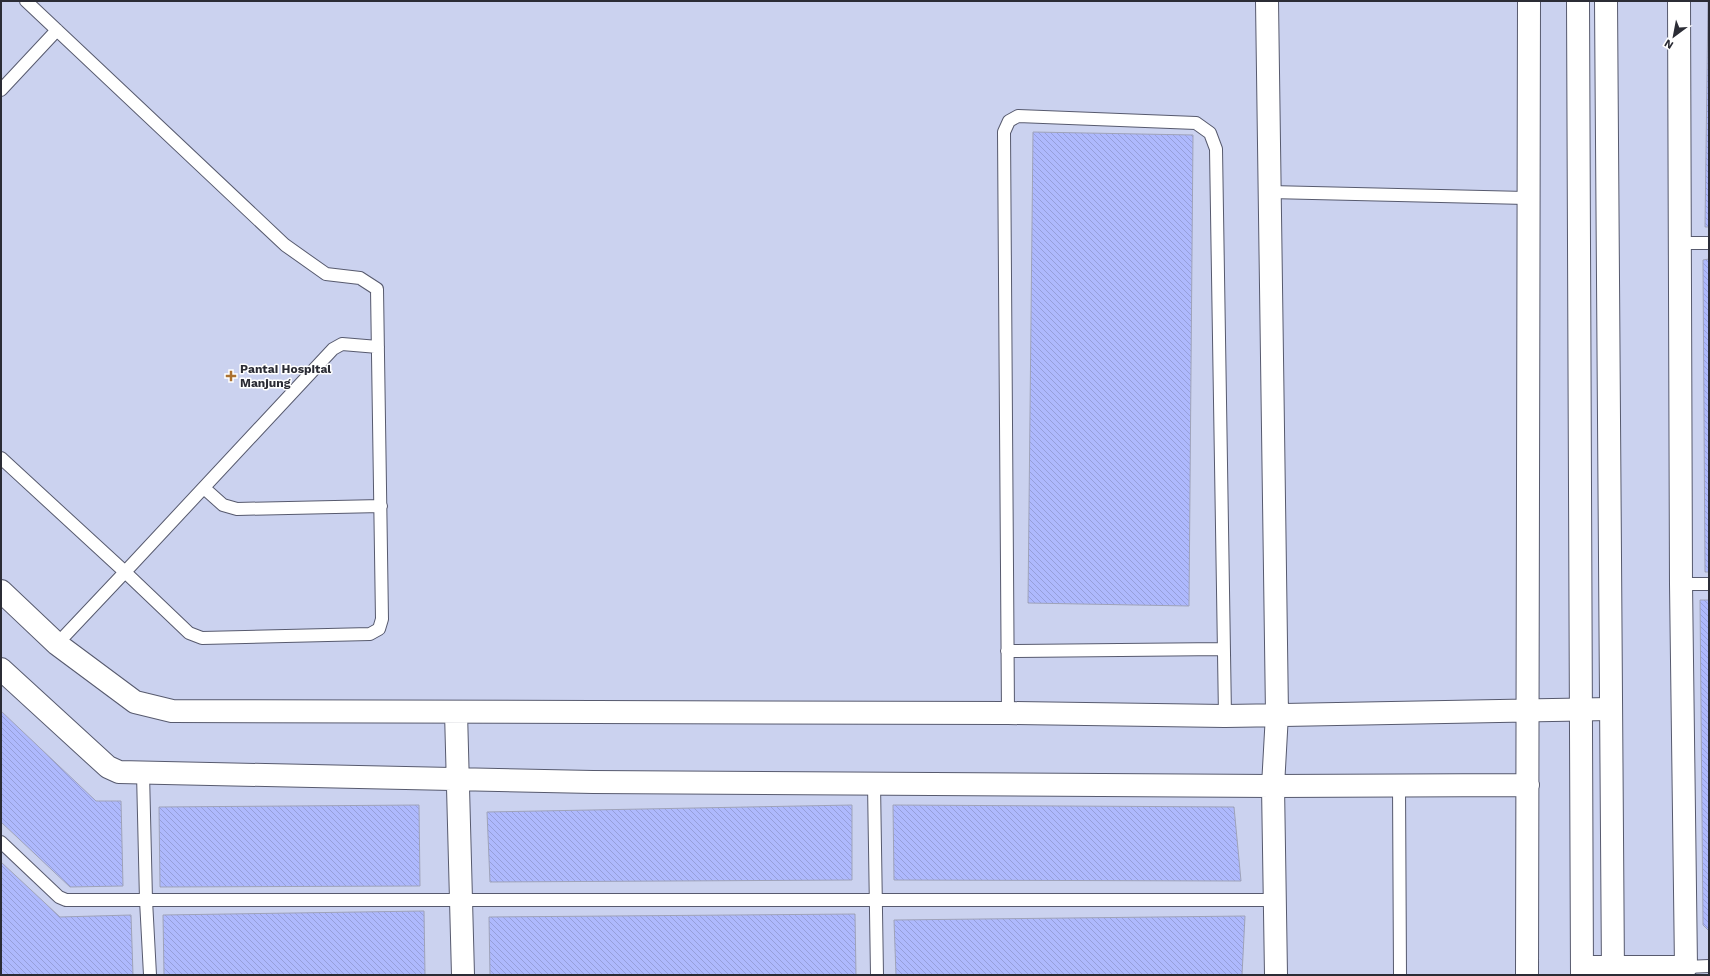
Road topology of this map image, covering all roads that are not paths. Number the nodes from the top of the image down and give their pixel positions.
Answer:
1 (26, 1) edge
2 (1267, 1) edge
3 (1529, 1) edge
4 (1578, 1) edge
5 (1606, 1) edge
6 (1678, 1) edge
7 (57, 30) junction
8 (1, 90) edge
9 (1270, 192) junction
10 (1529, 198) junction
11 (1680, 242) junction
12 (1709, 243) edge
13 (378, 347) junction
14 (1, 458) edge
15 (204, 488) junction
16 (381, 506) junction
17 (125, 572) junction
18 (1682, 584) junction
19 (1709, 584) edge
20 (1, 591) edge
21 (57, 644) junction
22 (1224, 649) junction
23 (1007, 651) junction
24 (1, 669) edge
25 (1610, 709) junction
26 (1582, 710) junction
27 (1528, 711) junction
28 (456, 712) junction
29 (1008, 713) junction
30 (1277, 714) junction
31 (1225, 716) junction
32 (143, 773) junction
33 (457, 780) junction
34 (874, 784) junction
35 (1399, 785) junction
36 (1528, 785) junction
37 (1273, 786) junction
38 (1, 842) edge
39 (876, 899) junction
40 (146, 900) junction
41 (461, 900) junction
42 (1274, 900) junction
43 (1709, 966) edge
44 (1582, 971) edge
45 (1613, 971) edge
46 (1687, 971) edge
47 (150, 975) edge
48 (463, 975) edge
49 (877, 975) edge
50 (1276, 975) edge
51 (1400, 975) edge
52 (1527, 975) edge

1 - 7 lane
2 - 9 street
3 - 10 street
4 - 26 street
5 - 25 street
6 - 11 street
7 - 8 lane
7 - 13 lane
9 - 10 lane
9 - 30 street
10 - 27 street
11 - 12 lane
11 - 18 street
13 - 15 lane
13 - 16 lane
14 - 17 lane
15 - 16 lane
15 - 17 lane
16 - 17 lane
17 - 21 lane
18 - 19 lane
18 - 46 street
20 - 21 street
21 - 28 street
22 - 23 lane
22 - 23 lane
22 - 31 lane
23 - 29 lane
24 - 32 street
25 - 26 street
25 - 45 street
26 - 27 street
26 - 44 street
27 - 30 street
27 - 36 street
28 - 29 street
28 - 33 street
29 - 31 street
30 - 31 street
30 - 37 street
32 - 33 street
32 - 40 lane
33 - 34 street
33 - 41 street
34 - 37 street
34 - 39 lane
35 - 36 street
35 - 37 street
35 - 51 lane
36 - 52 street
37 - 42 street
38 - 40 lane
39 - 41 lane
39 - 42 lane
39 - 49 lane
40 - 41 lane
40 - 47 lane
41 - 48 street
42 - 50 street
43 - 46 lane
44 - 45 street
45 - 46 street

